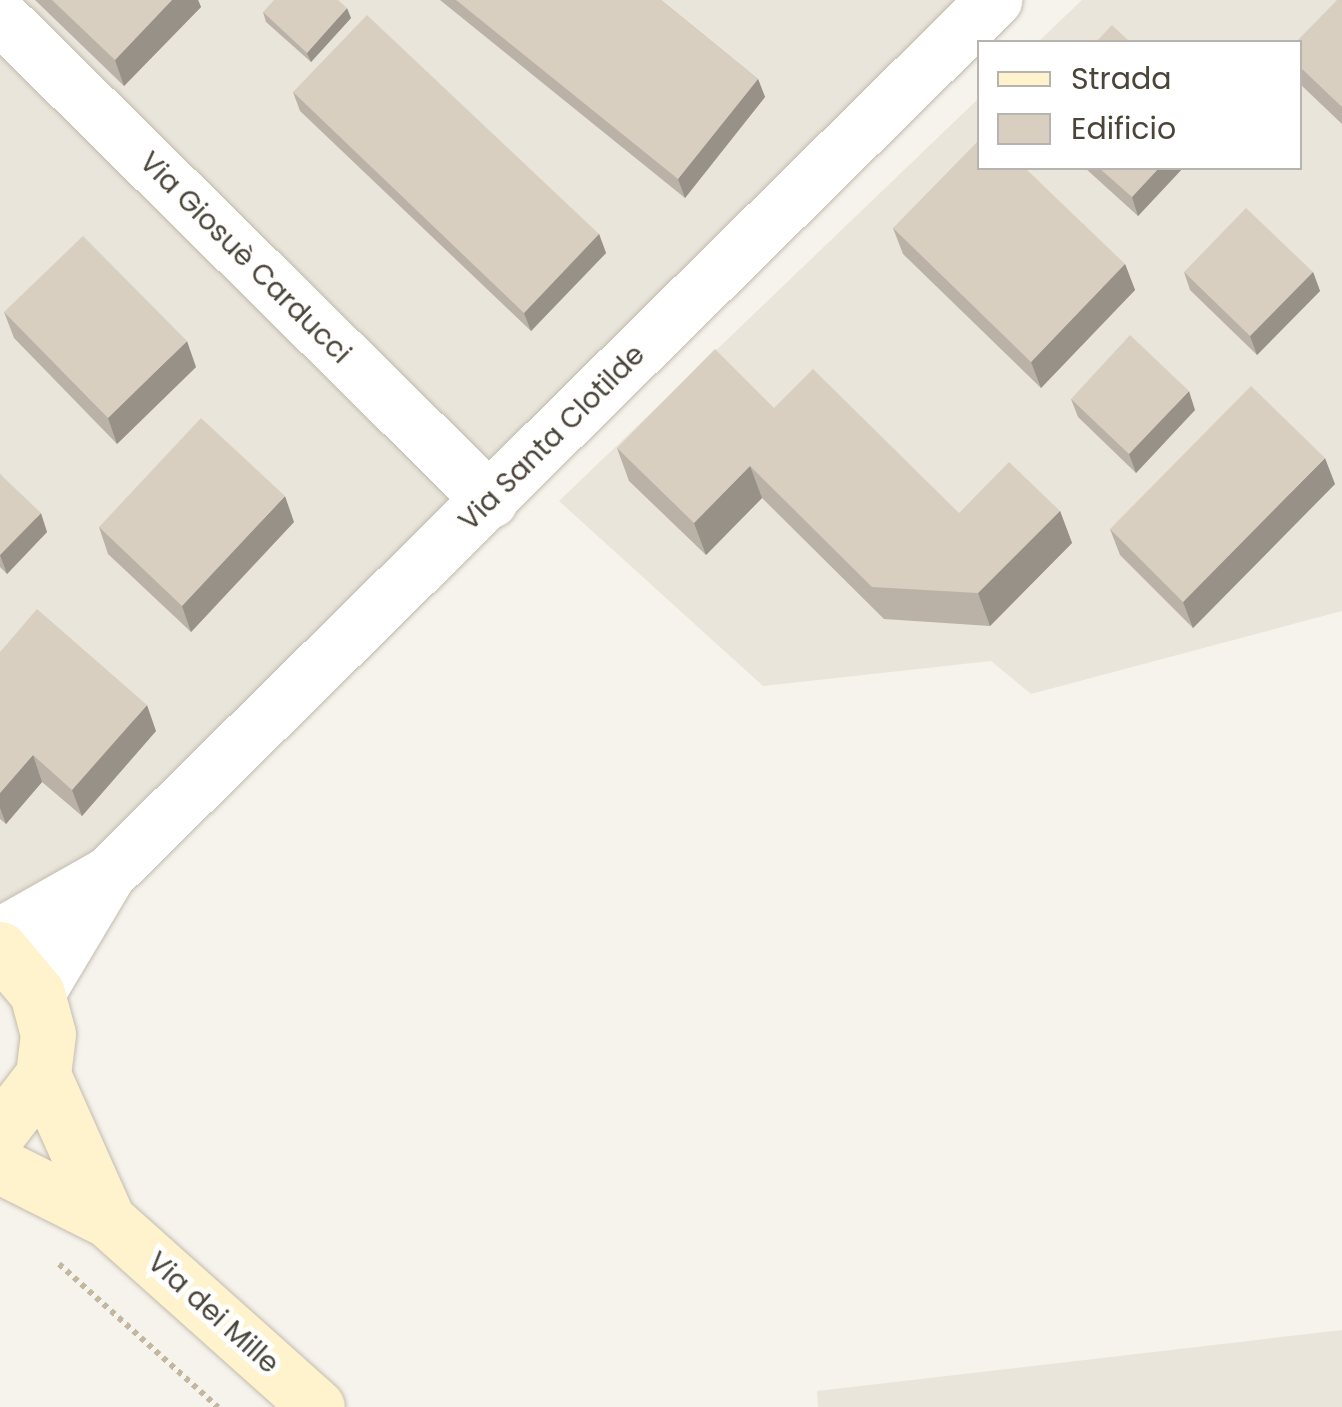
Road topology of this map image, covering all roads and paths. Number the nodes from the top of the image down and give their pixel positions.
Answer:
1 (967, 9) edge
2 (0, 16) edge
3 (490, 500) junction
4 (108, 874) junction
5 (0, 935) edge
6 (0, 949) edge
7 (37, 993) junction
8 (43, 1075) junction
9 (0, 1131) edge
10 (0, 1166) edge
11 (108, 1220) junction
12 (46, 1253) dead end
13 (218, 1407) edge
14 (317, 1407) edge

1 - 3 street, Via Santa Clotilde
2 - 3 street, Via Giosuè Carducci
3 - 4 street, Via Santa Clotilde
4 - 5 street, Via Santa Clotilde
4 - 7 street, Via Santa Clotilde
6 - 7 main road
7 - 8 main road
8 - 9 main road
8 - 11 main road, Via dei Mille
10 - 11 main road, Via dei Mille
11 - 14 main road, Via dei Mille
12 - 13 path

